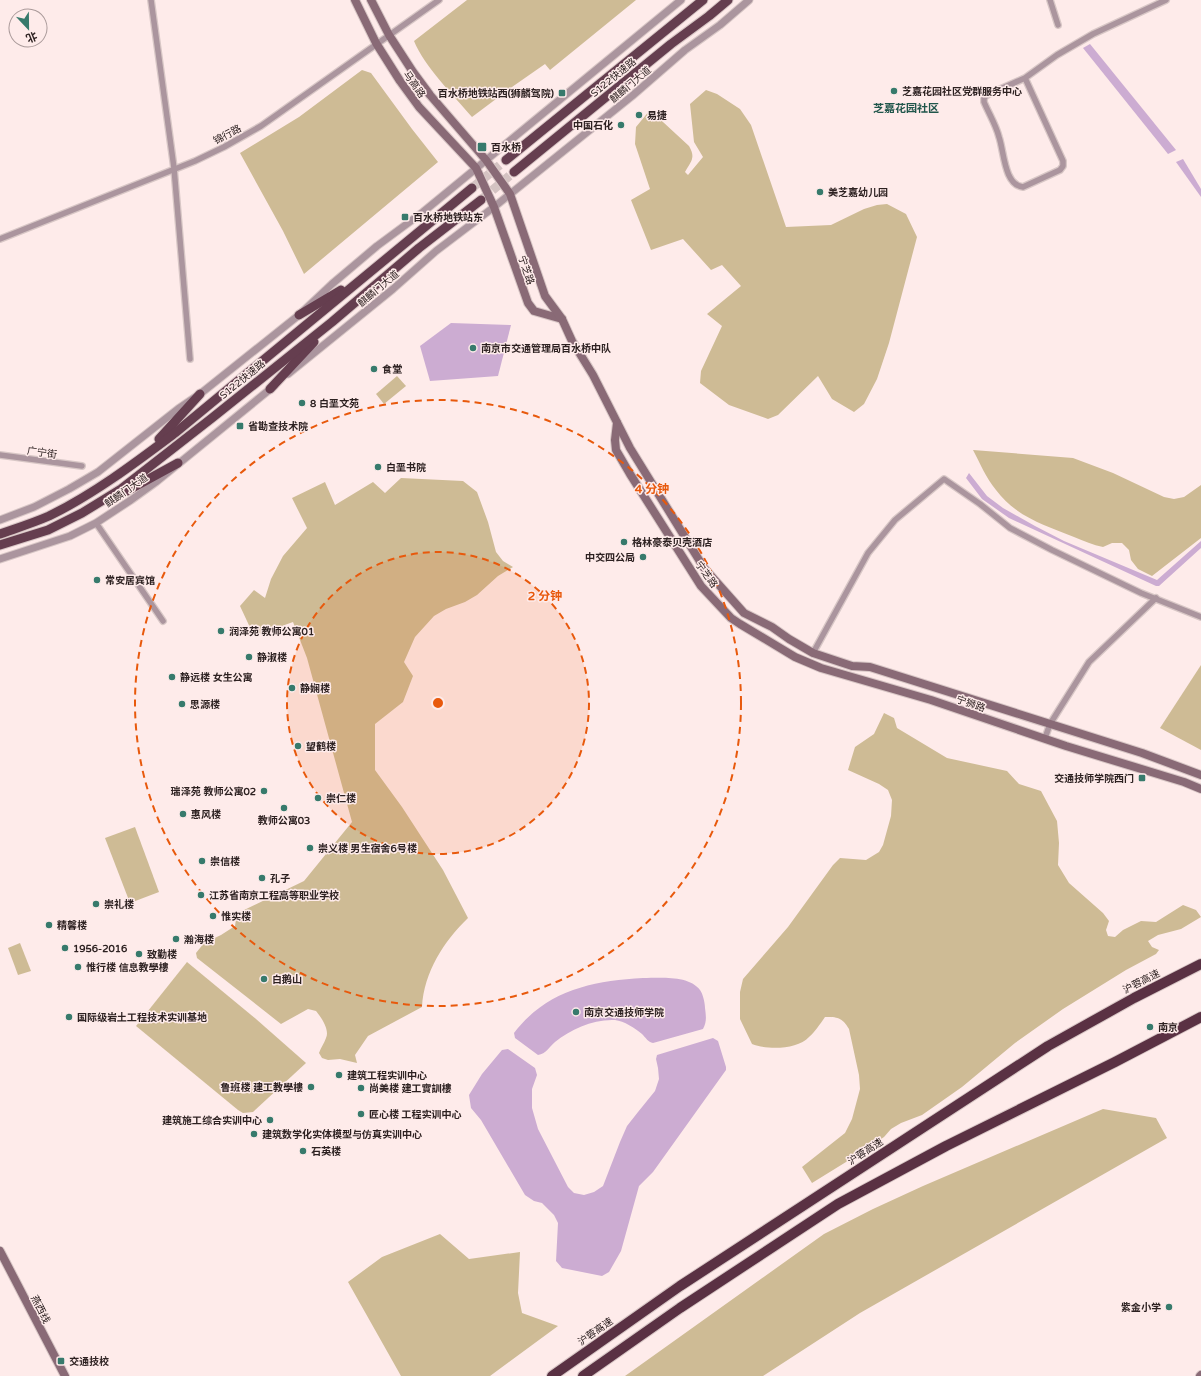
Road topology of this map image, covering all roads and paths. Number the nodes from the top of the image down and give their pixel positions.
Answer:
1 (151, 0) edge
2 (355, 0) edge
3 (371, 0) edge
4 (439, 0) edge
5 (680, 0) edge
6 (703, 0) edge
7 (728, 0) edge
8 (749, 0) edge
9 (1050, 0) edge
10 (1166, 0) edge
11 (1058, 25) dead end
12 (389, 35) junction
13 (376, 43) junction
14 (1025, 78) junction
15 (486, 160) junction
16 (506, 160) tunnel mouth
17 (174, 168) junction
18 (476, 168) junction
19 (514, 172) tunnel mouth
20 (472, 188) tunnel mouth
21 (510, 194) junction
22 (480, 200) tunnel mouth
23 (494, 207) junction
24 (0, 239) edge
25 (368, 274) junction
26 (298, 315) junction
27 (562, 319) junction
28 (332, 322) junction
29 (190, 360) dead end
30 (270, 389) junction
31 (200, 394) junction
32 (617, 422) junction
33 (0, 455) edge
34 (142, 458) junction
35 (178, 463) junction
36 (82, 466) dead end
37 (82, 513) junction
38 (0, 520) edge
39 (96, 523) junction
40 (0, 534) edge
41 (0, 545) edge
42 (0, 559) edge
43 (1156, 598) junction
44 (744, 613) joint
45 (1201, 617) edge
46 (163, 621) dead end
47 (740, 624) joint
48 (813, 653) junction
49 (1050, 724) junction
50 (1045, 738) junction
51 (1201, 775) edge
52 (1201, 789) edge
53 (1201, 964) edge
54 (1201, 1017) edge
55 (0, 1251) edge
56 (65, 1376) edge
57 (552, 1376) edge
58 (583, 1376) edge

1 - 17 street
2 - 13 main road, 马高路
3 - 12 main road, 马高路
4 - 12 street, 锦行路
5 - 15 street
6 - 16 highway, S122快速路
7 - 19 highway, S122快速路
8 - 21 street, 麒麟门大道
9 - 11 street
10 - 14 street
12 - 13 street, 锦行路
12 - 15 main road, 马高路
13 - 17 street, 锦行路
13 - 18 main road, 马高路
14 - 14 street
15 - 18 street
15 - 21 main road, 马高路
17 - 24 street, 锦行路
17 - 29 street
18 - 23 main road, 马高路
18 - 26 street
20 - 25 highway, S122快速路
21 - 23 street, 麒麟门大道
21 - 27 main road, 宁芝路
22 - 28 highway, S122快速路
23 - 27 main road, 宁芝路
23 - 30 street, 麒麟门大道
25 - 26 highway
25 - 34 highway, S122快速路
26 - 31 street
27 - 32 main road, 宁芝路
28 - 30 highway
28 - 37 highway, S122快速路
30 - 35 street, 麒麟门大道
31 - 34 highway
31 - 38 street
32 - 44 main road, 宁芝路
32 - 47 main road, 宁芝路
33 - 36 street, 广宁街
34 - 40 highway, S122快速路
35 - 37 highway
35 - 39 street, 麒麟门大道
37 - 41 highway, S122快速路
39 - 42 street, 麒麟门大道
39 - 46 street
43 - 45 street
43 - 48 street
43 - 49 street
44 - 48 main road, 宁狮路
47 - 50 main road, 宁狮路
48 - 49 main road, 宁狮路
49 - 50 street
49 - 51 main road, 宁狮路
50 - 52 main road, 宁狮路
53 - 57 highway, 沪蓉高速
54 - 58 highway
55 - 56 main road, 燕西线

